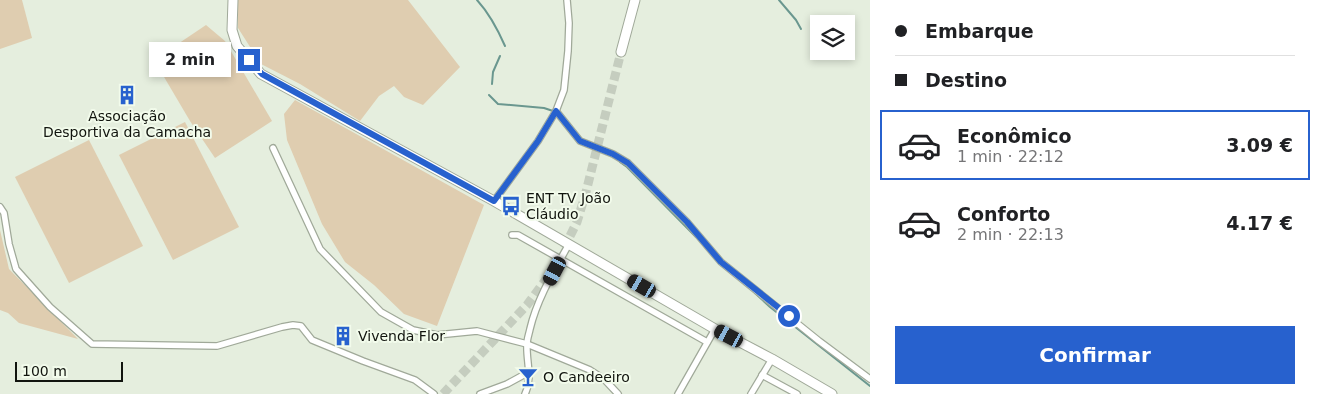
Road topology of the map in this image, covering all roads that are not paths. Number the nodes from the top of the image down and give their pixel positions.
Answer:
1 (233, 0) edge
2 (567, 0) edge
3 (635, 0) edge
4 (621, 52) tunnel mouth
5 (556, 111) junction
6 (273, 148) dead end
7 (494, 201) junction
8 (0, 207) edge
9 (512, 235) dead end
10 (569, 244) junction
11 (560, 260) junction
12 (715, 329) junction
13 (707, 342) junction
14 (527, 344) junction
15 (772, 359) junction
16 (529, 372) junction
17 (762, 376) junction
18 (870, 379) edge
19 (434, 394) edge
20 (480, 394) edge
21 (525, 394) edge
22 (618, 394) edge
23 (678, 394) edge
24 (751, 394) edge
25 (796, 394) edge
26 (832, 394) edge

1 - 7 main road
2 - 5 street
3 - 4 main road
5 - 7 street
5 - 18 street
6 - 14 street
7 - 10 main road
8 - 19 street
9 - 11 street
10 - 11 street
10 - 12 main road
11 - 13 street
11 - 14 street
12 - 13 street
12 - 15 main road
13 - 23 street
14 - 16 street
14 - 22 street
15 - 17 street
15 - 26 main road
16 - 20 street
16 - 21 street
17 - 24 street
17 - 25 street

